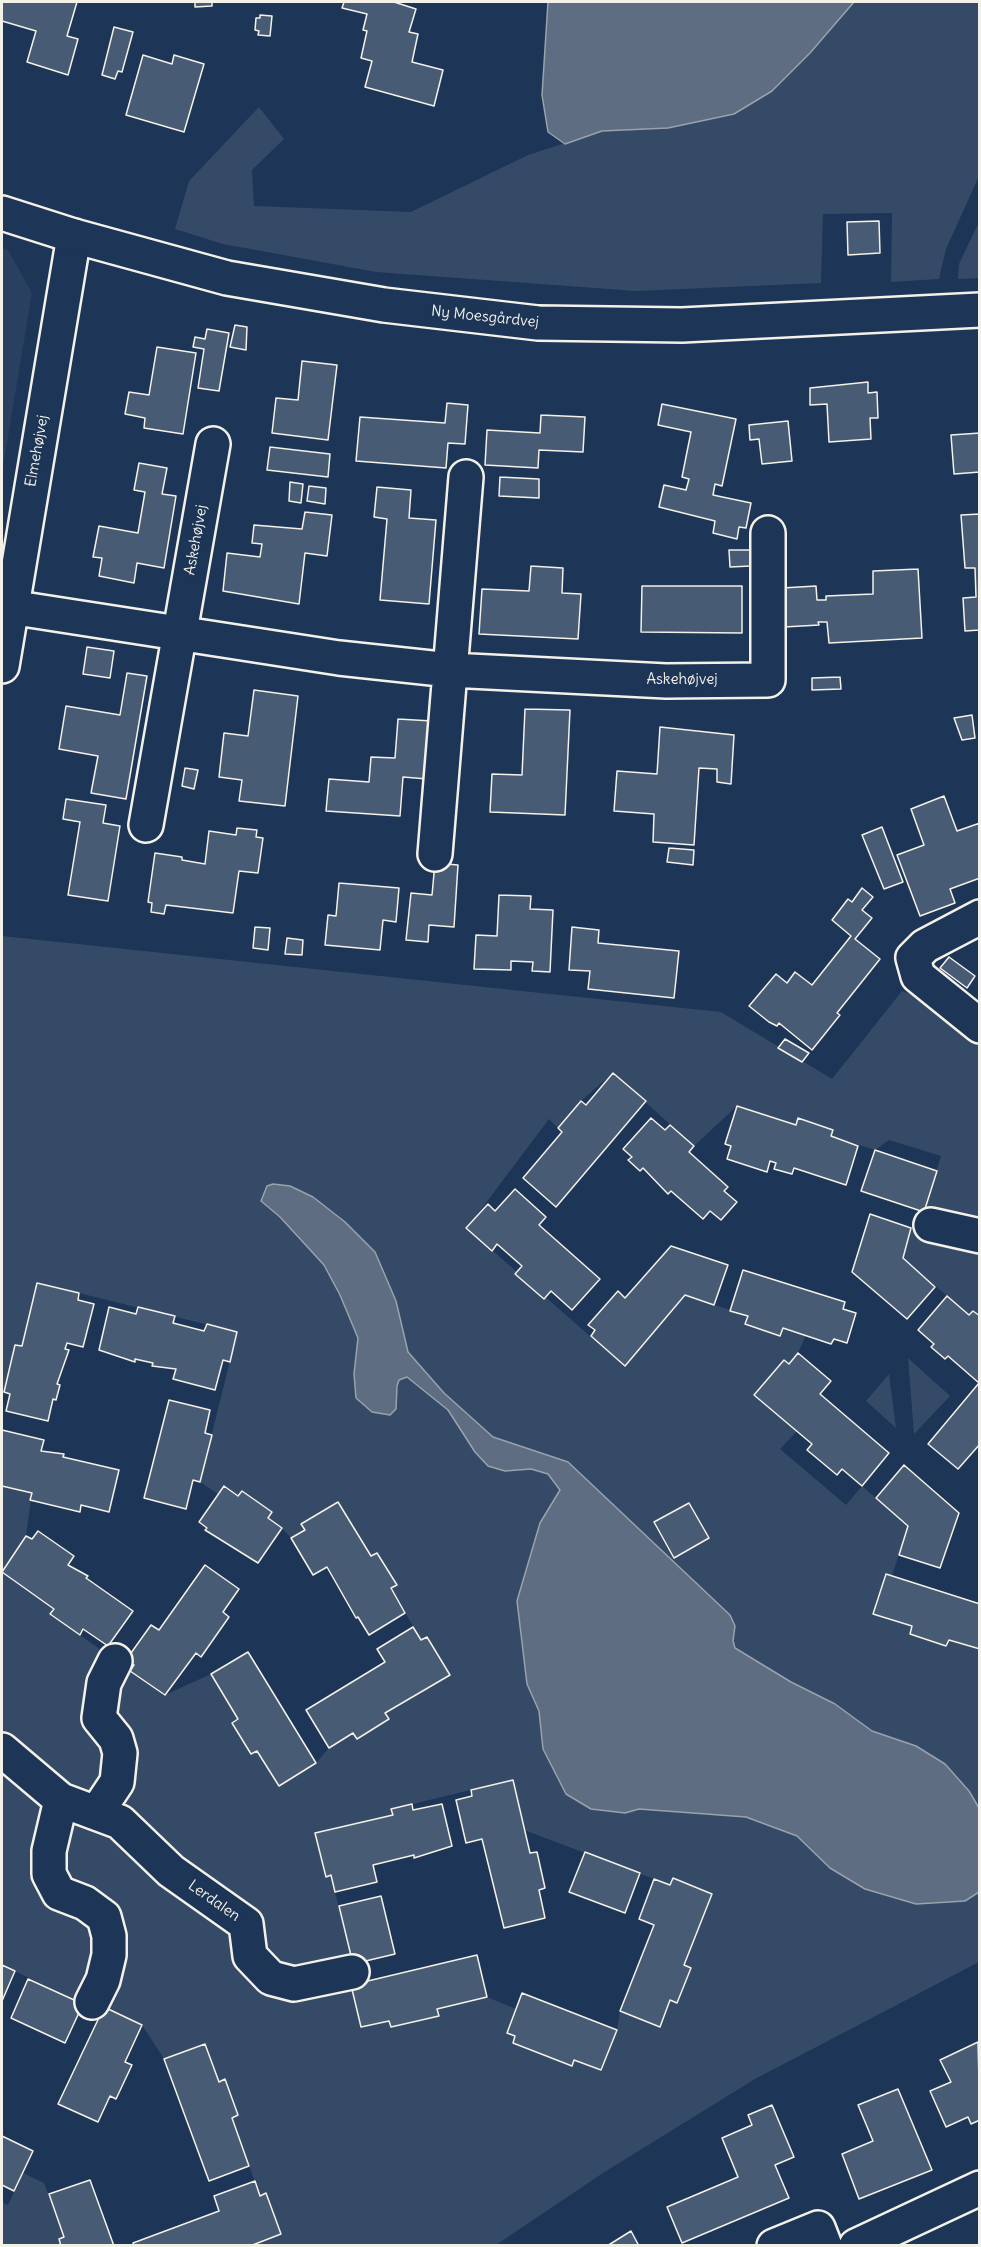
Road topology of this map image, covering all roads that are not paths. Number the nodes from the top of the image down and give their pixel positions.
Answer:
1 (2, 213) edge
2 (74, 236) junction
3 (980, 310) edge
4 (213, 444) dead end
5 (466, 477) dead end
6 (768, 533) dead end
7 (10, 607) junction
8 (179, 635) junction
9 (2, 666) edge
10 (450, 670) junction
11 (146, 825) dead end
12 (435, 854) dead end
13 (980, 917) edge
14 (980, 1026) edge
15 (931, 1225) dead end
16 (980, 1236) edge
17 (115, 1661) dead end
18 (2, 1750) edge
19 (60, 1800) junction
20 (97, 1812) junction
21 (352, 1972) dead end
22 (93, 2002) dead end
23 (978, 2174) edge
24 (774, 2246) edge
25 (825, 2246) edge
26 (856, 2246) edge

1 - 2 street, Ny Moesgårdvej
2 - 3 street, Ny Moesgårdvej
2 - 7 street, Elmehøjvej
4 - 8 street, Askehøjvej
5 - 10 street
6 - 10 street, Askehøjvej
7 - 8 street, Askehøjvej
7 - 9 street, Elmehøjvej
8 - 10 street, Askehøjvej
8 - 11 street, Askehøjvej
10 - 12 street
13 - 14 street
15 - 16 street
17 - 20 street
18 - 19 street, Lerdalen
19 - 20 street, Lerdalen
19 - 22 street
20 - 21 street, Lerdalen
23 - 26 street
24 - 25 street

